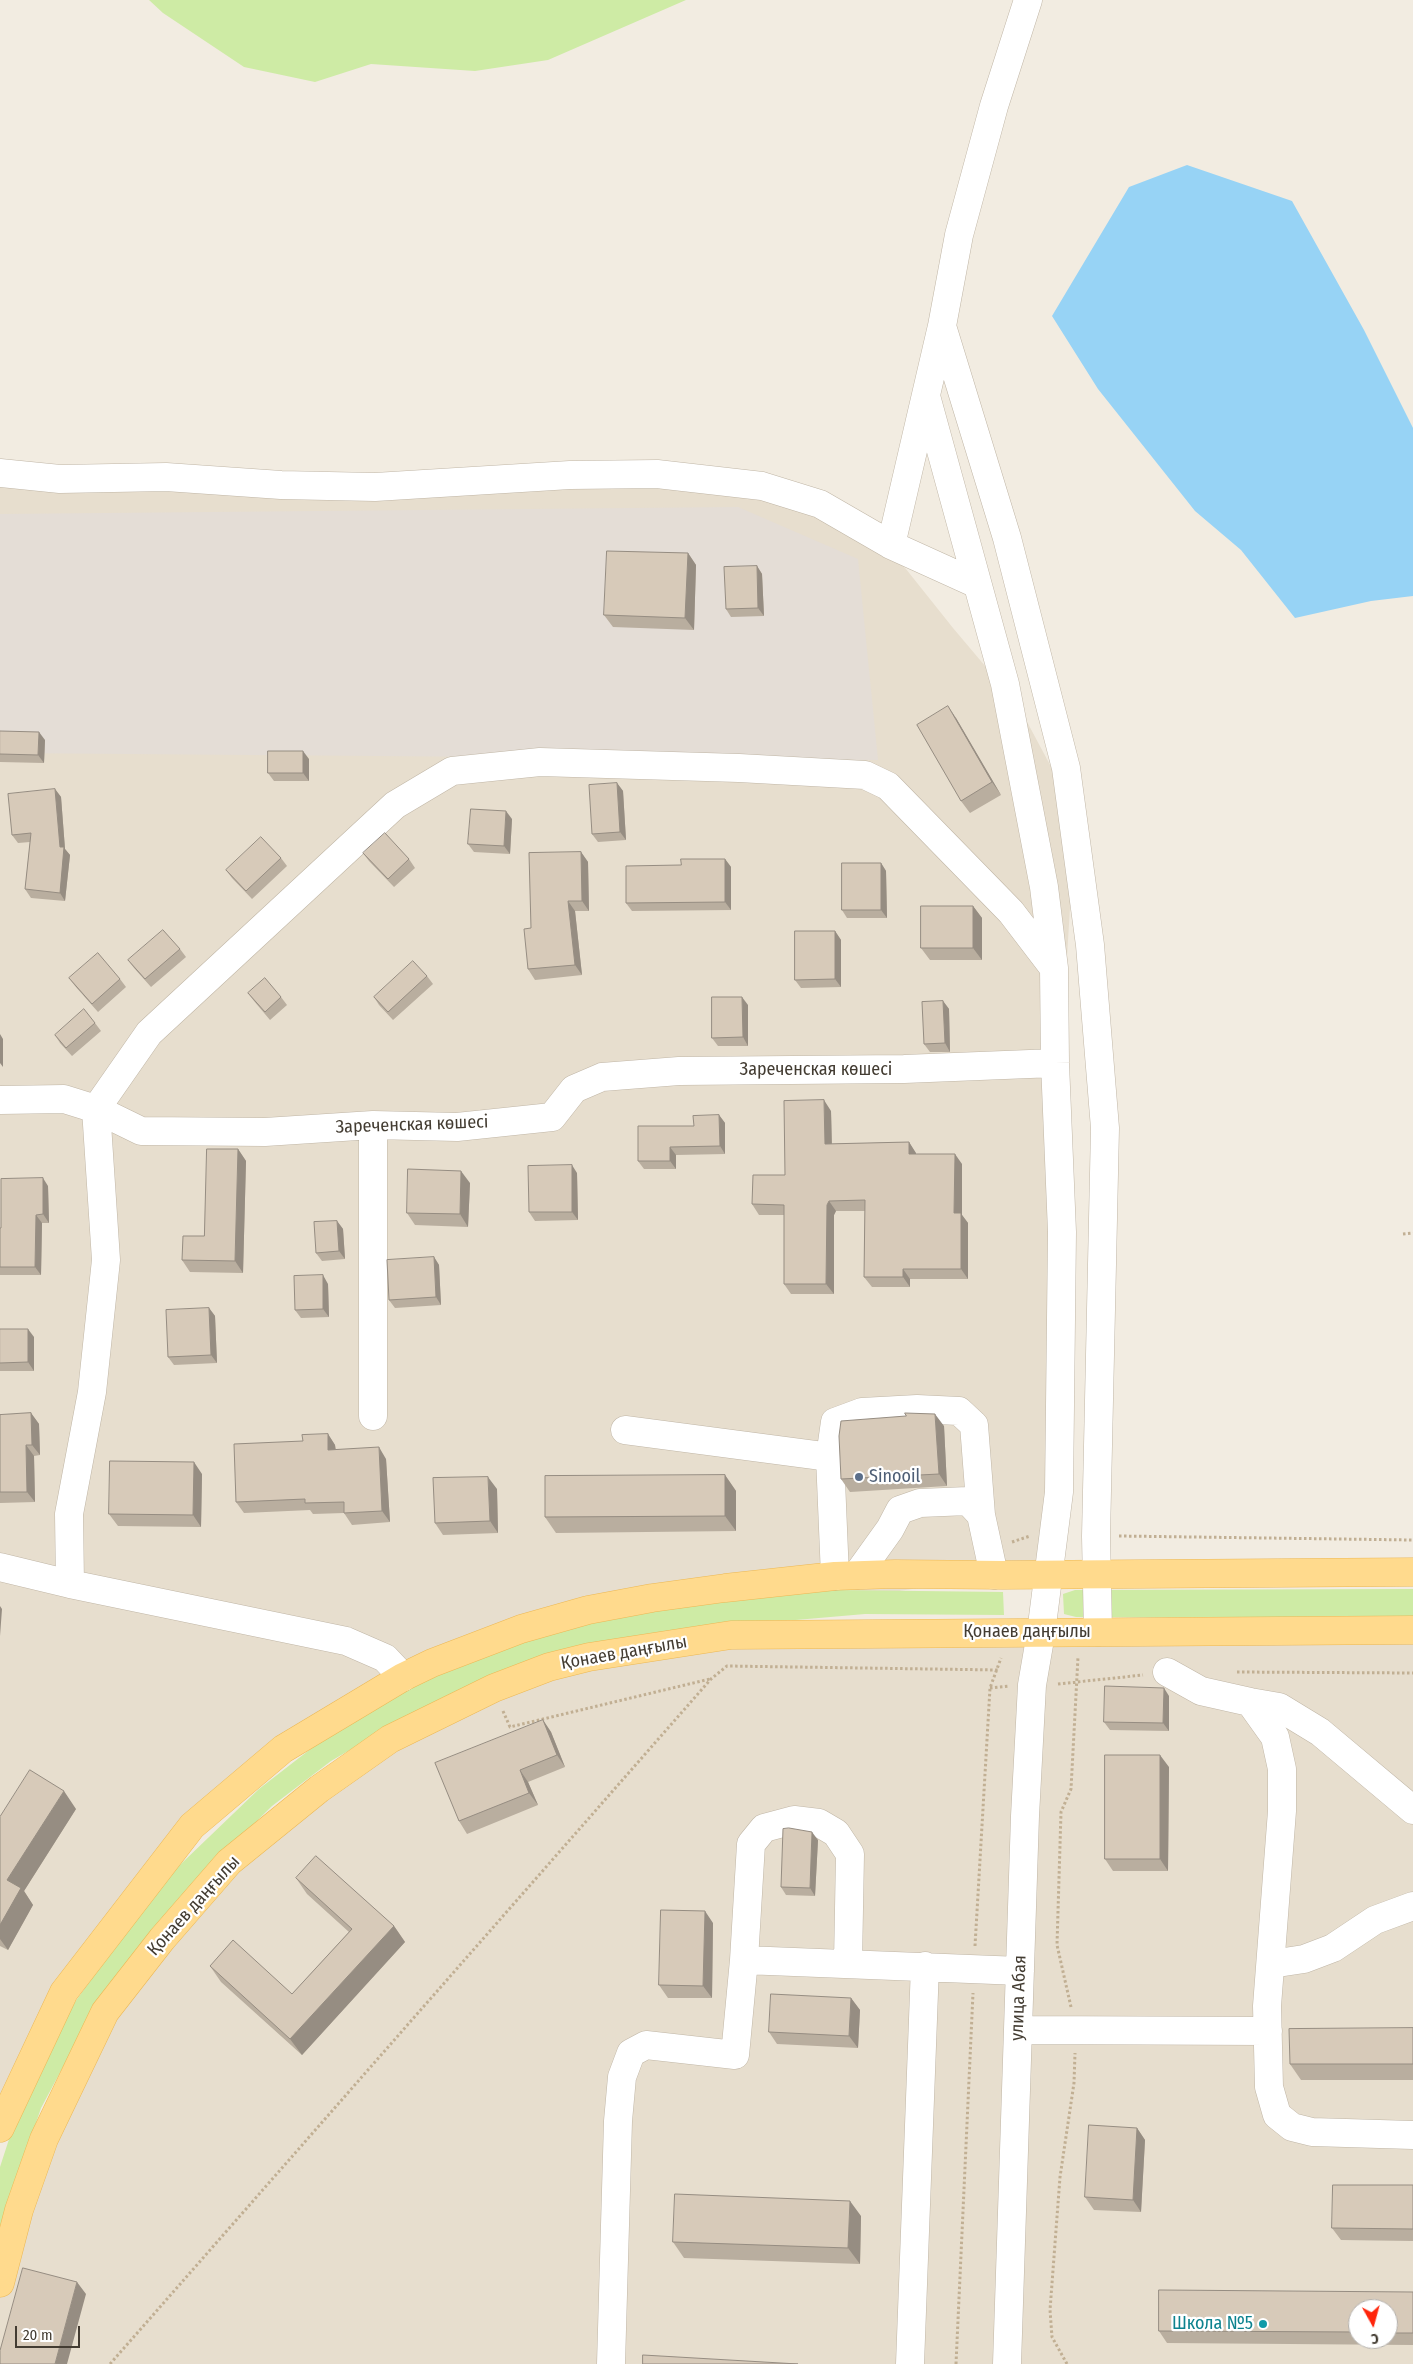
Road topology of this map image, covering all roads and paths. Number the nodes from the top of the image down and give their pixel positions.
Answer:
1 (1028, 0) edge
2 (942, 326) junction
3 (926, 396) junction
4 (0, 473) edge
5 (891, 545) junction
6 (977, 584) junction
7 (1054, 968) junction
8 (1055, 1064) junction
9 (0, 1100) edge
10 (96, 1108) junction
11 (373, 1125) junction
12 (1413, 1233) edge
13 (1403, 1234) dead end
14 (373, 1416) dead end
15 (625, 1430) dead end
16 (830, 1457) junction
17 (981, 1515) junction
18 (1053, 1534) junction
19 (1096, 1536) junction
20 (1413, 1540) edge
21 (1010, 1543) dead end
22 (0, 1567) edge
23 (1413, 1572) edge
24 (994, 1575) junction
25 (1049, 1575) junction
26 (1096, 1575) junction
27 (846, 1576) junction
28 (70, 1584) junction
29 (1413, 1630) edge
30 (1098, 1632) junction
31 (1041, 1633) junction
32 (1002, 1655) dead end
33 (998, 1670) junction
34 (1167, 1672) dead end
35 (403, 1676) junction
36 (711, 1679) junction
37 (494, 1688) junction
38 (1250, 1702) junction
39 (1413, 1810) edge
40 (1413, 1906) edge
41 (744, 1960) junction
42 (848, 1963) junction
43 (1271, 1964) junction
44 (925, 1966) junction
45 (974, 1967) junction
46 (1020, 1971) junction
47 (1019, 2030) junction
48 (1268, 2030) junction
49 (0, 2128) edge
50 (1413, 2135) edge
51 (0, 2284) edge
52 (110, 2364) edge
53 (611, 2364) edge
54 (910, 2364) edge
55 (956, 2364) edge
56 (1007, 2364) edge

1 - 2 street
2 - 3 street
2 - 19 street
3 - 5 street
3 - 6 street, улица Абая
4 - 5 street
5 - 6 street
6 - 7 street, улица Абая
7 - 8 street, улица Абая
7 - 10 street
8 - 11 street, Зареченская көшесі
8 - 18 street, улица Абая
9 - 10 street, Зареченская көшесі
10 - 11 street, Зареченская көшесі
10 - 28 street
11 - 14 street
12 - 13 path
15 - 16 street
16 - 17 street
16 - 27 street
17 - 24 street
17 - 27 street
18 - 21 path
18 - 25 street, улица Абая
19 - 20 path
19 - 26 street
22 - 28 street
23 - 26 main road
24 - 25 main road
24 - 27 main road
25 - 26 main road
25 - 31 street, улица Абая
26 - 30 street
27 - 35 main road
28 - 35 street
29 - 30 main road, Қонаев даңғылы
30 - 31 main road, Қонаев даңғылы
31 - 37 main road, Қонаев даңғылы
31 - 46 street, улица Абая
32 - 33 path
33 - 36 path
33 - 45 path
34 - 38 street
35 - 49 main road
36 - 37 path
36 - 52 path
37 - 51 main road, Қонаев даңғылы
38 - 39 street
38 - 43 street
40 - 43 street
41 - 42 street
41 - 42 street
41 - 53 street
42 - 44 street
43 - 48 street
44 - 45 street
44 - 54 street
45 - 46 street
45 - 55 path
46 - 47 street, улица Абая
47 - 48 street
47 - 56 street, улица Абая
48 - 50 street

